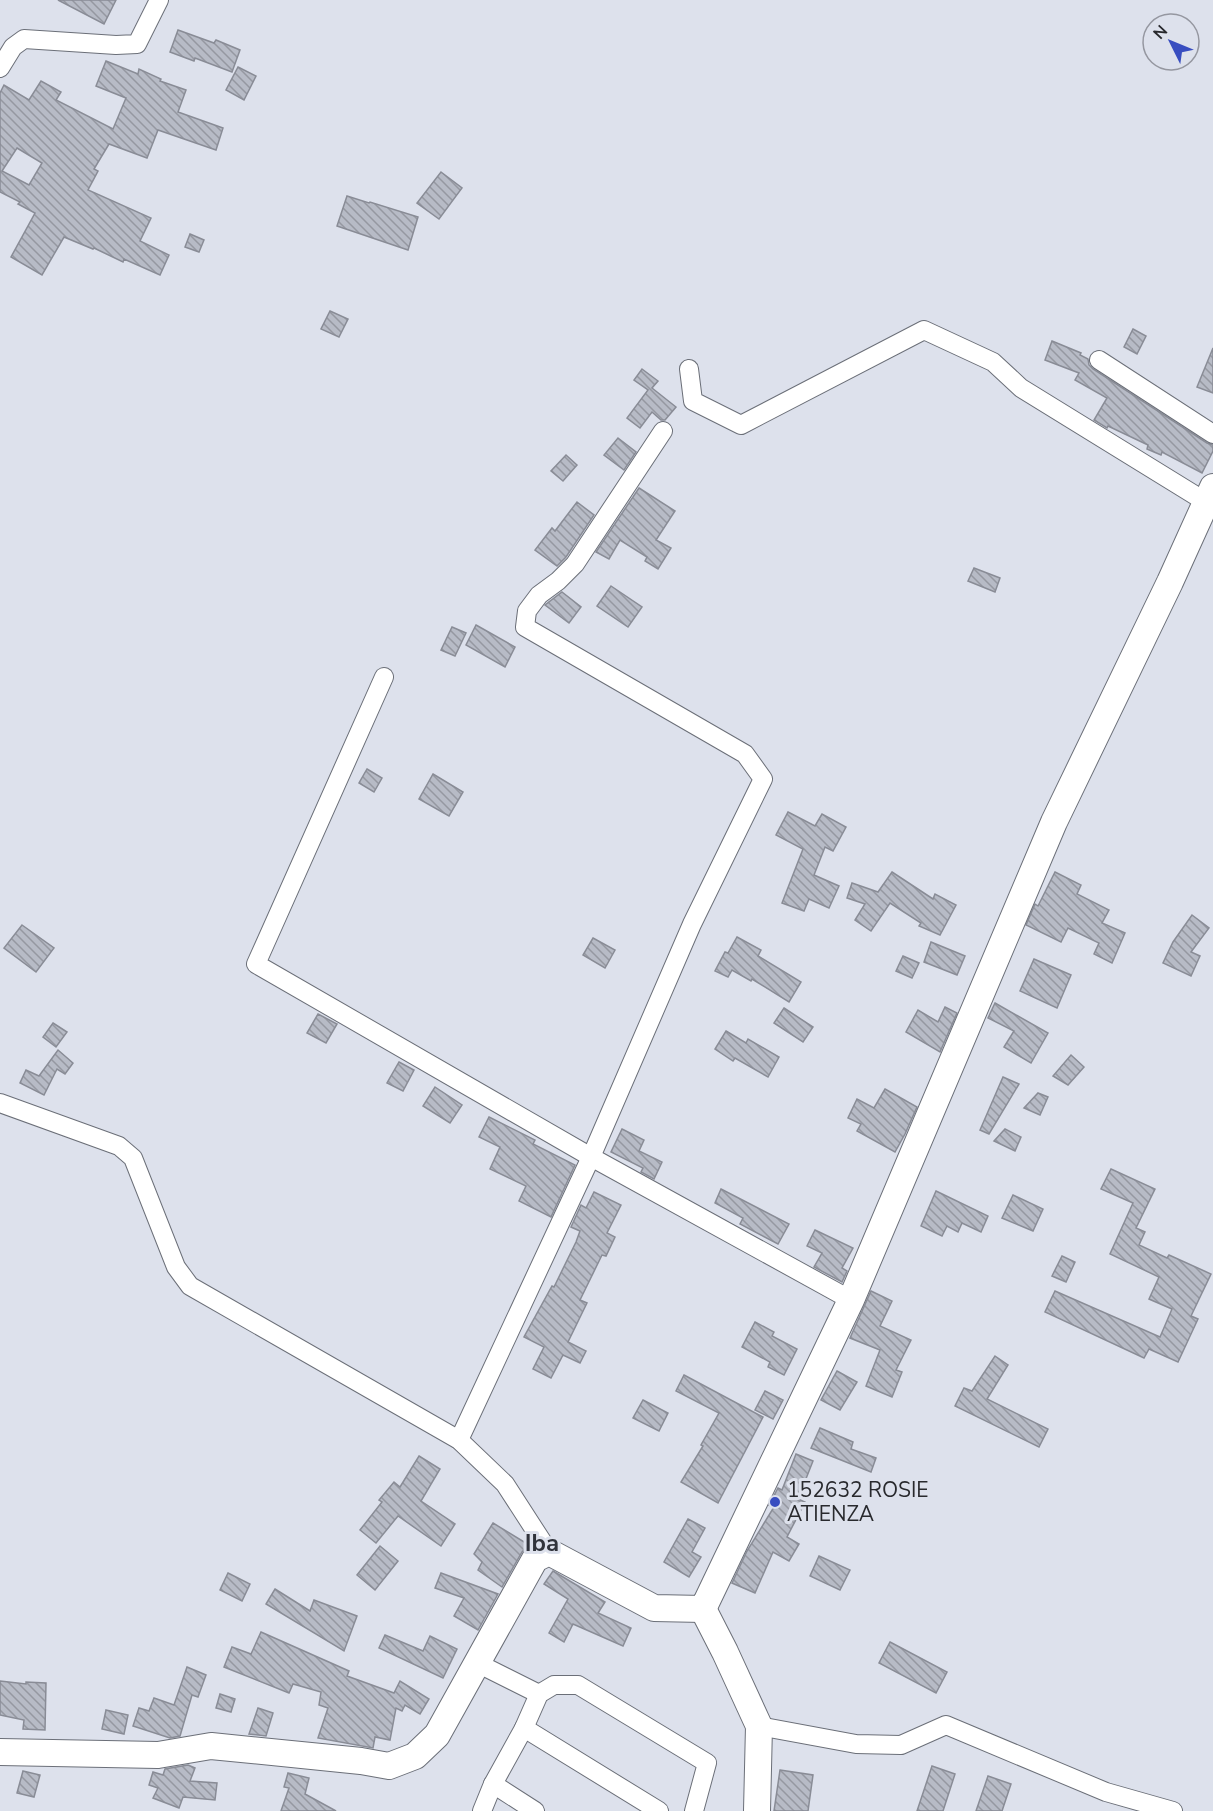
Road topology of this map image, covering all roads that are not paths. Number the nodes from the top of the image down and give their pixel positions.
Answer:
1 (159, 0) edge
2 (0, 68) edge
3 (1099, 360) dead end
4 (689, 369) dead end
5 (663, 431) dead end
6 (1213, 434) edge
7 (1211, 498) edge
8 (384, 677) dead end
9 (0, 1103) edge
10 (591, 1157) junction
11 (851, 1300) junction
12 (459, 1440) junction
13 (549, 1552) junction
14 (703, 1609) junction
15 (477, 1663) junction
16 (539, 1694) junction
17 (759, 1726) junction
18 (524, 1728) junction
19 (0, 1752) edge
20 (493, 1784) junction
21 (482, 1811) edge
22 (535, 1811) edge
23 (659, 1811) edge
24 (694, 1811) edge
25 (757, 1811) edge
26 (1173, 1811) edge

1 - 2 street
3 - 6 street
4 - 7 street
5 - 10 street
7 - 11 street
8 - 10 street
9 - 12 street
10 - 11 street
10 - 12 street
11 - 14 street
12 - 13 street
13 - 14 street
13 - 15 street
14 - 17 street
15 - 16 street
15 - 19 street
16 - 18 street
16 - 24 street
17 - 25 street
17 - 26 street
18 - 20 street
18 - 23 street
20 - 21 street
20 - 22 street

